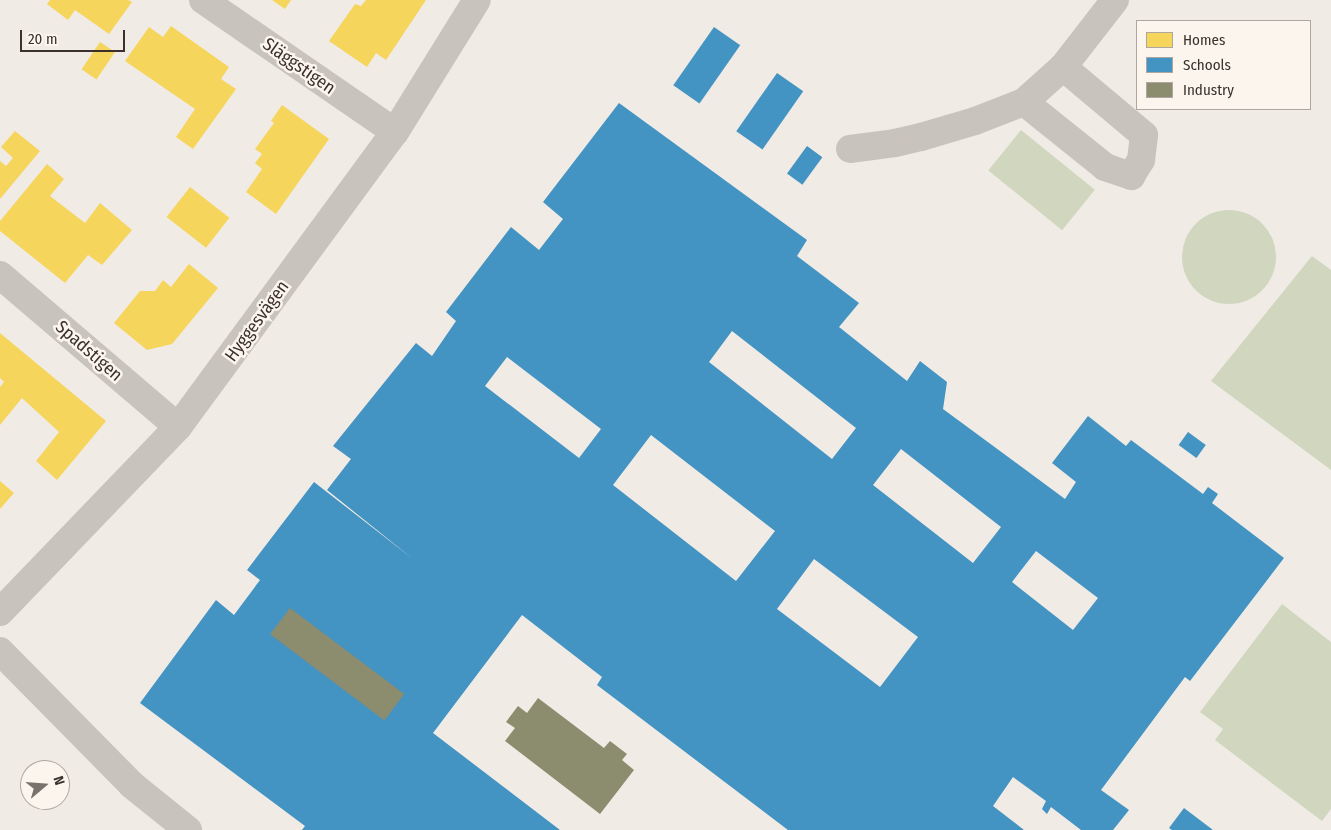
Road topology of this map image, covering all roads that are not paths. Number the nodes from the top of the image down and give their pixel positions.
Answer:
1 (203, 0) edge
2 (477, 0) edge
3 (1116, 0) edge
4 (1063, 67) junction
5 (1024, 102) junction
6 (395, 132) junction
7 (850, 149) dead end
8 (0, 276) edge
9 (178, 427) junction
10 (0, 612) edge
11 (0, 651) edge
12 (188, 830) edge

1 - 6 street, Släggstigen
2 - 6 street, Hyggesvägen
3 - 4 street
4 - 5 street
4 - 5 street
5 - 7 street
6 - 9 street, Hyggesvägen
8 - 9 street, Spadstigen
9 - 10 street, Hyggesvägen
11 - 12 street

